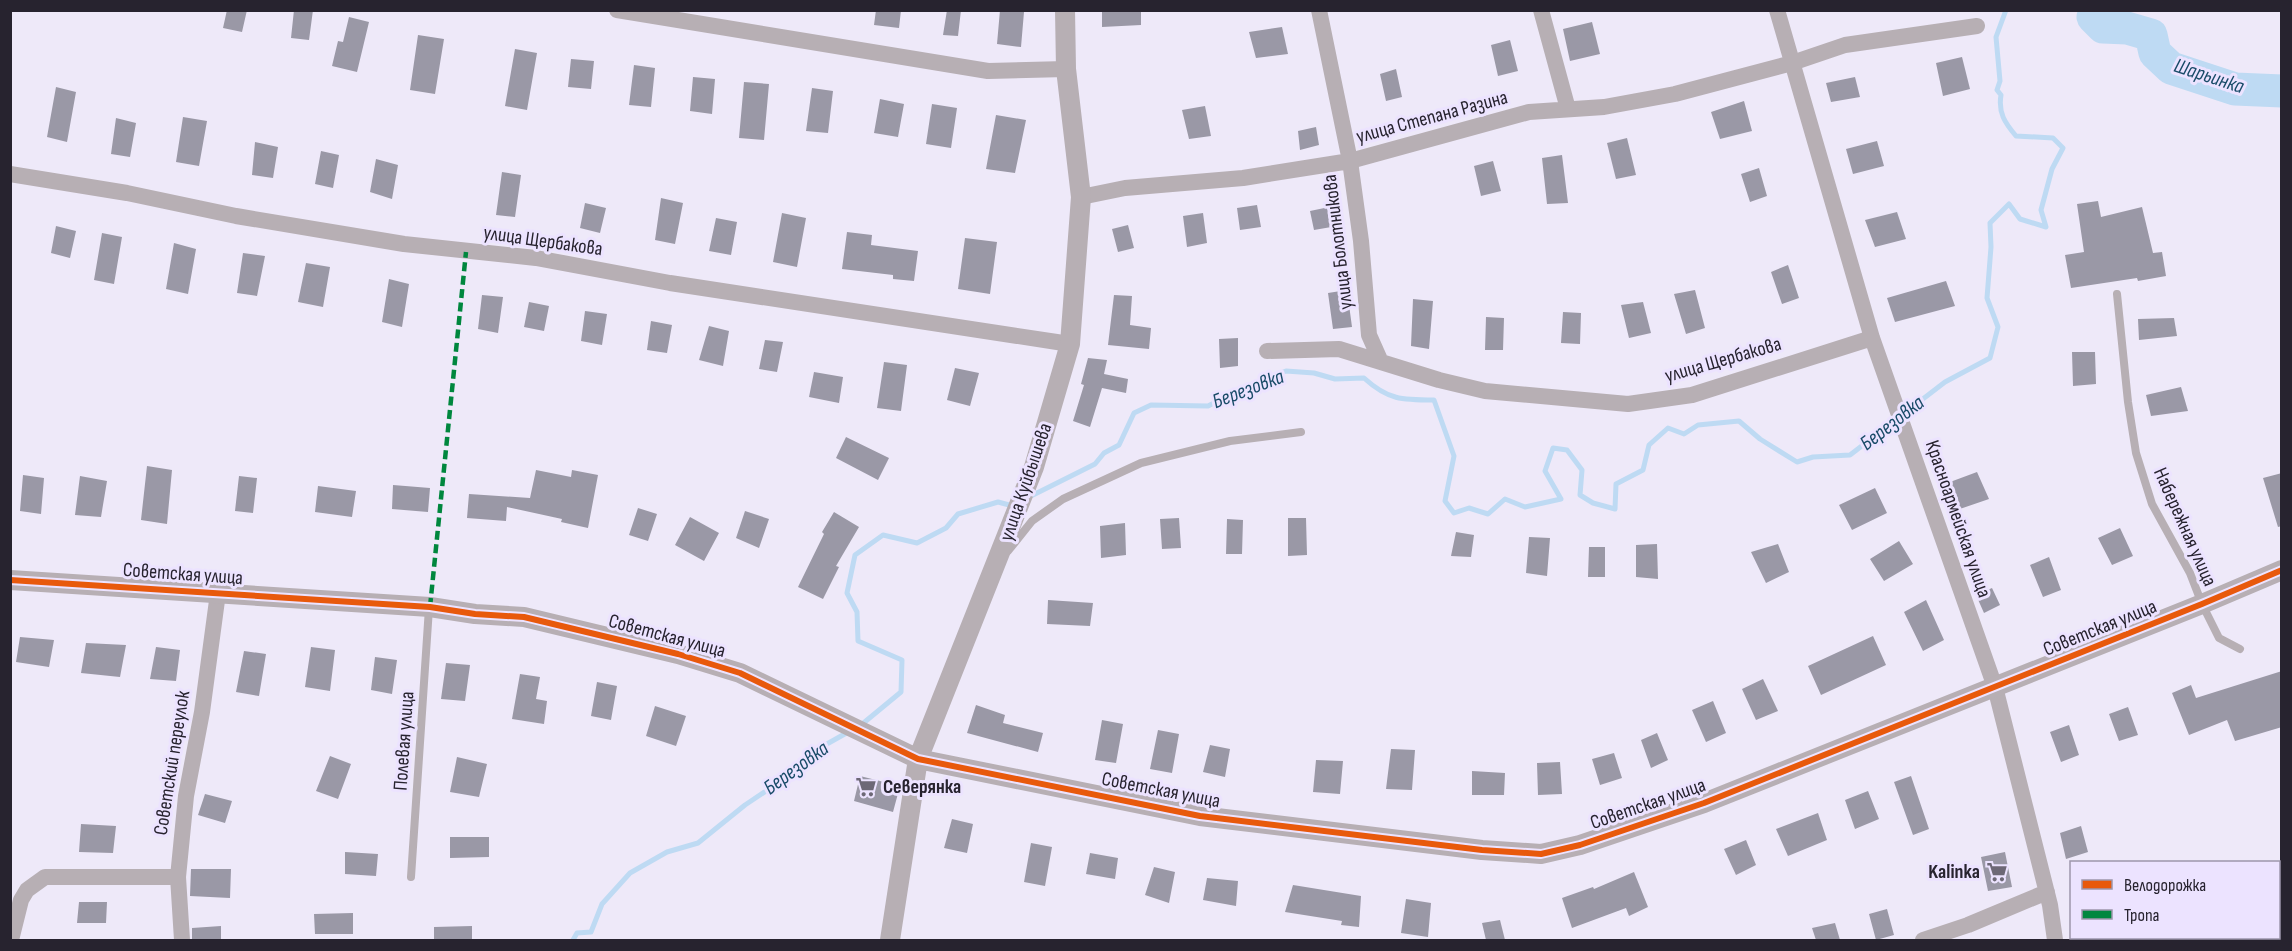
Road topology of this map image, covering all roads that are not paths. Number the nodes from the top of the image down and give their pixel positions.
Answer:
1 (616, 10) edge
2 (1065, 10) edge
3 (1319, 10) edge
4 (1541, 10) edge
5 (1777, 10) edge
6 (1977, 26) dead end
7 (1792, 63) junction
8 (1066, 69) junction
9 (1568, 109) junction
10 (1350, 161) junction
11 (10, 174) edge
12 (1081, 197) junction
13 (2117, 294) dead end
14 (1872, 338) junction
15 (1070, 344) junction
16 (1267, 351) dead end
17 (1382, 362) junction
18 (1301, 432) dead end
19 (996, 566) junction
20 (2282, 570) edge
21 (10, 580) edge
22 (218, 593) junction
23 (2202, 604) junction
24 (430, 607) junction
25 (2240, 649) dead end
26 (1995, 687) junction
27 (918, 759) junction
28 (178, 877) junction
29 (411, 877) dead end
30 (2047, 892) junction
31 (12, 940) edge
32 (182, 940) edge
33 (890, 940) edge
34 (1923, 940) edge
35 (2055, 940) edge

1 - 8 street
2 - 8 street, улица Куйбышева
3 - 10 street, улица Болотникова
4 - 9 street
5 - 7 street, Красноармейская улица
6 - 7 street, улица Степана Разина
7 - 9 street, улица Степана Разина
7 - 14 street, Красноармейская улица
8 - 12 street, улица Куйбышева
9 - 10 street, улица Степана Разина
10 - 12 street, улица Степана Разина
10 - 17 street, улица Болотникова
11 - 15 street, улица Щербакова
12 - 15 street, улица Куйбышева
13 - 23 lane, Набережная улица
14 - 17 street, улица Щербакова
14 - 26 street, Красноармейская улица
15 - 19 street, улица Куйбышева
16 - 17 street, улица Щербакова
18 - 19 lane
19 - 27 street, улица Куйбышева
20 - 23 street, Советская улица
21 - 22 street, Советская улица
22 - 24 street, Советская улица
22 - 28 street, Советский переулок
23 - 25 lane, Набережная улица
23 - 26 street, Советская улица
24 - 27 street, Советская улица
24 - 29 lane, Полевая улица
26 - 27 street, Советская улица
26 - 30 street, Красноармейская улица
27 - 33 street, улица Куйбышева
28 - 31 street
28 - 32 street, Советский переулок
30 - 34 street
30 - 35 street, Красноармейская улица

